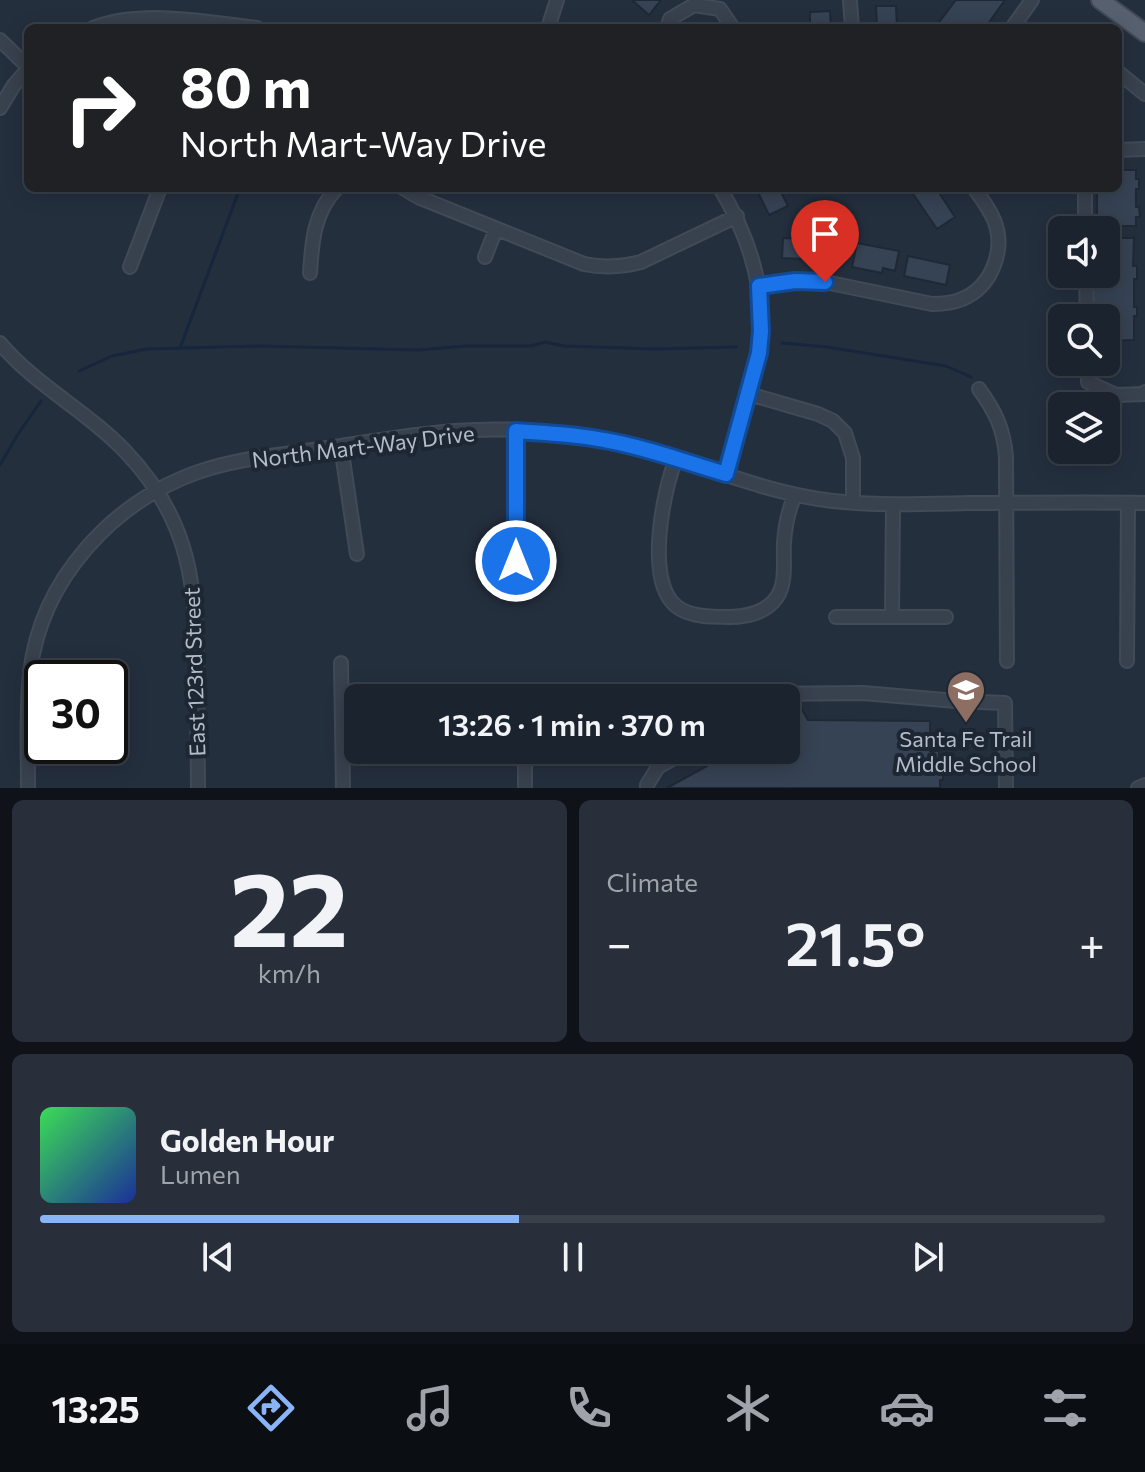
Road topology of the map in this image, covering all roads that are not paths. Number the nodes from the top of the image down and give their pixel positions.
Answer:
1 (557, 0) edge
2 (1032, 0) edge
3 (1100, 0) edge
4 (850, 1) edge
5 (109, 24) edge
6 (200, 24) edge
7 (549, 24) edge
8 (668, 24) edge
9 (730, 24) edge
10 (852, 24) edge
11 (1015, 24) edge
12 (1145, 33) edge
13 (0, 40) edge
14 (24, 64) edge
15 (24, 73) edge
16 (1122, 75) edge
17 (1145, 94) edge
18 (0, 108) edge
19 (1145, 149) edge
20 (1122, 150) edge
21 (158, 192) edge
22 (334, 192) edge
23 (410, 192) edge
24 (722, 192) edge
25 (977, 192) edge
26 (1085, 192) edge
27 (737, 216) junction
28 (1085, 216) edge
29 (496, 229) junction
30 (485, 257) dead end
31 (130, 267) dead end
32 (310, 273) dead end
33 (759, 286) junction
34 (0, 343) edge
35 (1088, 376) edge
36 (979, 389) dead end
37 (1145, 392) edge
38 (749, 394) junction
39 (516, 431) junction
40 (341, 446) junction
41 (676, 459) junction
42 (726, 474) junction
43 (156, 491) junction
44 (795, 495) junction
45 (853, 502) junction
46 (1006, 503) junction
47 (1128, 503) junction
48 (1145, 503) edge
49 (893, 504) junction
50 (357, 554) dead end
51 (516, 590) dead end
52 (892, 616) junction
53 (836, 617) dead end
54 (946, 617) dead end
55 (1007, 661) dead end
56 (1127, 661) dead end
57 (341, 663) dead end
58 (800, 695) edge
59 (525, 764) edge
60 (663, 764) edge
61 (1145, 785) edge
62 (28, 788) edge
63 (198, 788) edge
64 (343, 788) edge
65 (525, 788) edge
66 (647, 788) edge
67 (1006, 788) edge
68 (1138, 788) edge

1 - 7 street
2 - 11 street
3 - 12 main road
4 - 10 street
5 - 6 street
8 - 9 street
13 - 14 street
15 - 18 street
16 - 17 street
19 - 20 street
21 - 31 street
22 - 32 street
23 - 29 street
24 - 27 street
25 - 33 street
26 - 28 street
27 - 29 street
27 - 33 street
29 - 30 street
33 - 38 street
34 - 43 street, East 123rd Street
35 - 37 street
36 - 46 street
38 - 42 street
38 - 45 street
39 - 40 street, North Mart-Way Drive
39 - 41 street, North Mart-Way Drive
39 - 51 street
40 - 43 street, North Mart-Way Drive
40 - 50 street
41 - 42 street, North Mart-Way Drive
41 - 44 street
42 - 44 street, North Mart-Way Drive
43 - 62 street, North Mart-Way Drive
43 - 63 street, East 123rd Street
44 - 45 street, North Mart-Way Drive
45 - 49 street, North Mart-Way Drive
46 - 47 street, North Mart-Way Drive
46 - 49 street, North Mart-Way Drive
46 - 55 street
47 - 48 street, North Mart-Way Drive
47 - 56 street
49 - 52 street
52 - 53 street
52 - 54 street
57 - 64 street
58 - 67 street
59 - 65 street
60 - 66 street
61 - 68 street

